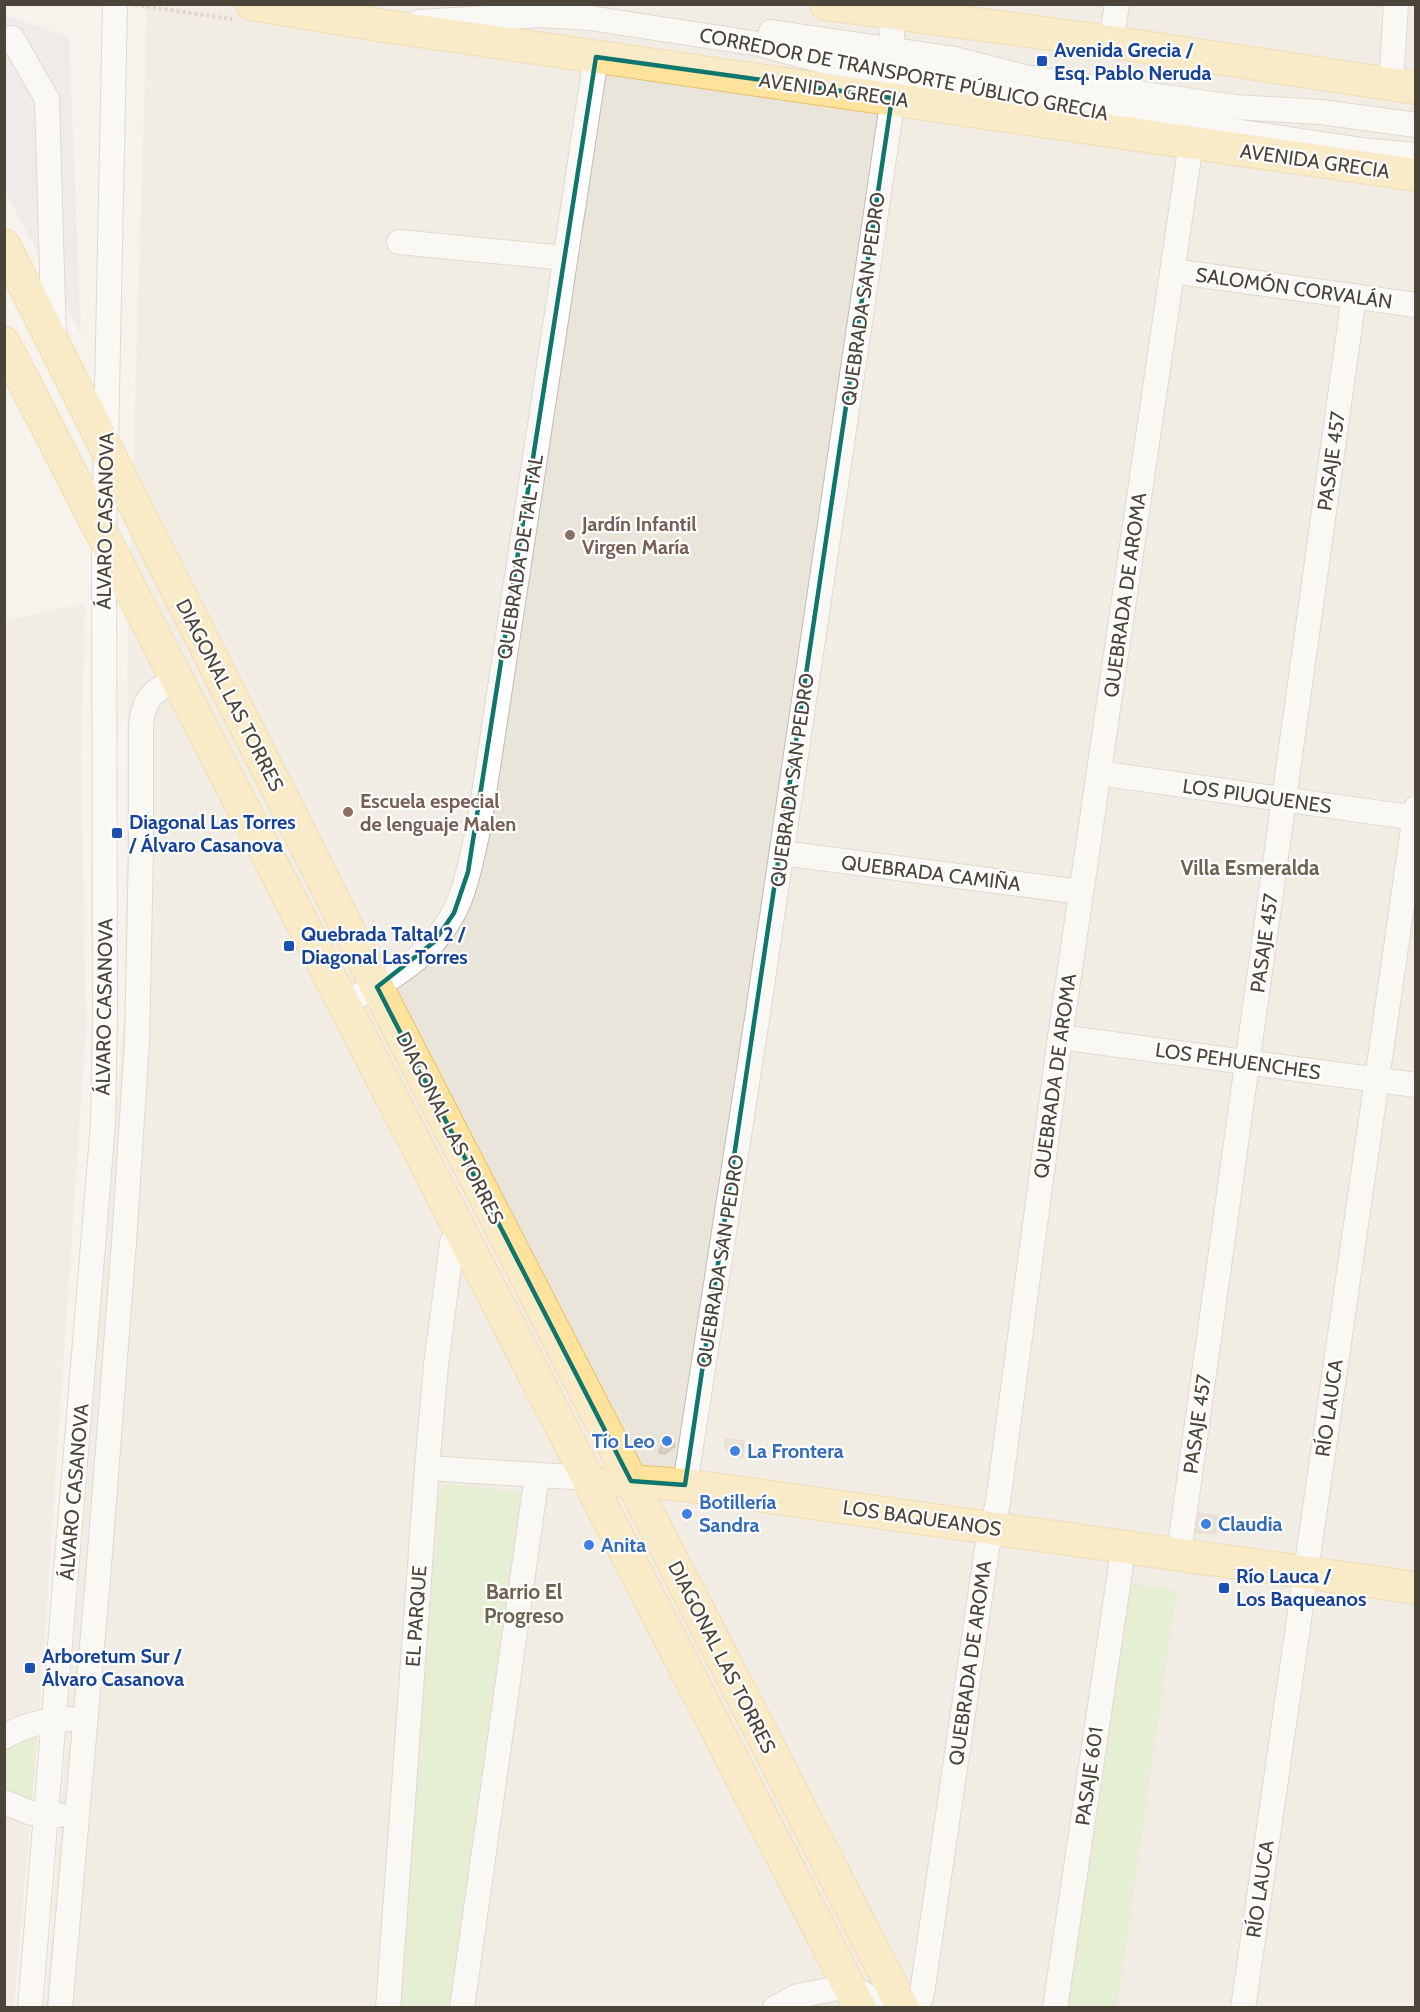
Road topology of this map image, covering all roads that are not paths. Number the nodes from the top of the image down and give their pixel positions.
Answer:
1 (115, 4) edge
2 (252, 4) edge
3 (583, 4) edge
4 (826, 4) edge
5 (1117, 4) edge
6 (1396, 4) edge
7 (888, 8) edge
8 (391, 27) junction
9 (4, 41) edge
10 (1111, 42) junction
11 (596, 57) junction
12 (893, 74) junction
13 (1403, 87) edge
14 (1416, 125) edge
15 (1191, 143) junction
16 (1416, 155) edge
17 (1416, 175) edge
18 (399, 242) dead end
19 (4, 245) edge
20 (565, 258) junction
21 (1172, 271) junction
22 (1354, 296) junction
23 (1416, 305) edge
24 (4, 343) edge
25 (54, 345) junction
26 (107, 452) junction
27 (104, 537) junction
28 (177, 679) junction
29 (1099, 773) junction
30 (1284, 800) junction
31 (1415, 815) edge
32 (105, 849) junction
33 (141, 850) junction
34 (782, 853) junction
35 (1081, 892) junction
36 (377, 987) junction
37 (345, 1002) junction
38 (1060, 1037) junction
39 (1247, 1062) junction
40 (1376, 1080) junction
41 (1416, 1085) edge
42 (460, 1228) junction
43 (427, 1468) junction
44 (537, 1475) junction
45 (587, 1478) junction
46 (631, 1481) junction
47 (685, 1485) junction
48 (993, 1527) junction
49 (1124, 1545) junction
50 (1179, 1553) junction
51 (1306, 1572) junction
52 (1416, 1588) edge
53 (85, 1719) junction
54 (55, 1720) junction
55 (4, 1737) edge
56 (4, 1802) edge
57 (45, 1815) junction
58 (77, 1815) junction
59 (854, 1997) edge
60 (30, 2007) edge
61 (60, 2007) edge
62 (388, 2007) edge
63 (462, 2007) edge
64 (775, 2007) edge
65 (889, 2007) edge
66 (903, 2007) edge
67 (916, 2007) edge
68 (1055, 2007) edge
69 (1243, 2007) edge

1 - 26 street, ÁLVARO CASANOVA
2 - 8 main road, AVENIDA GRECIA
3 - 12 street, CORREDOR DE TRANSPORTE PÚBLICO GRECIA
4 - 7 main road
5 - 10 street
6 - 13 street
7 - 10 main road
7 - 12 street, QUEBRADA SAN PEDRO
8 - 11 main road, AVENIDA GRECIA
8 - 12 street, CORREDOR DE TRANSPORTE PÚBLICO GRECIA
9 - 25 street
10 - 13 main road
11 - 12 main road, AVENIDA GRECIA
11 - 20 street, QUEBRADA DE TAL TAL
12 - 14 street, CORREDOR DE TRANSPORTE PÚBLICO GRECIA
12 - 15 main road, AVENIDA GRECIA
12 - 16 street, CORREDOR DE TRANSPORTE PÚBLICO GRECIA
12 - 34 street, QUEBRADA SAN PEDRO
15 - 17 main road, AVENIDA GRECIA
15 - 21 street, QUEBRADA DE AROMA
18 - 20 street
19 - 25 main road, DIAGONAL LAS TORRES
20 - 36 street, QUEBRADA DE TAL TAL
21 - 22 street, SALOMÓN CORVALÁN
21 - 29 street, QUEBRADA DE AROMA
22 - 23 street, SALOMÓN CORVALÁN
22 - 30 street, PASAJE 457
24 - 27 main road, DIAGONAL LAS TORRES
25 - 26 main road, DIAGONAL LAS TORRES
26 - 27 street, ÁLVARO CASANOVA
26 - 36 main road, DIAGONAL LAS TORRES
27 - 28 main road, DIAGONAL LAS TORRES
27 - 32 street, ÁLVARO CASANOVA
28 - 33 street, ÁLVARO CASANOVA
28 - 37 main road, DIAGONAL LAS TORRES
29 - 30 street, LOS PIUQUENES
29 - 35 street, QUEBRADA DE AROMA
30 - 31 street, LOS PIUQUENES
30 - 39 street, PASAJE 457
31 - 40 street, RÍO LAUCA
32 - 33 street
32 - 54 street, ÁLVARO CASANOVA
33 - 53 street, ÁLVARO CASANOVA
34 - 35 street, QUEBRADA CAMIÑA
34 - 47 street, QUEBRADA SAN PEDRO
35 - 38 street, QUEBRADA DE AROMA
36 - 37 street, QUEBRADA DE TAL TAL
36 - 46 main road, DIAGONAL LAS TORRES
37 - 42 main road, DIAGONAL LAS TORRES
38 - 39 street, LOS PEHUENCHES
38 - 48 street, QUEBRADA DE AROMA
39 - 40 street, LOS PEHUENCHES
39 - 50 street, PASAJE 457
40 - 41 street, LOS PEHUENCHES
40 - 51 street, RÍO LAUCA
42 - 43 street, EL PARQUE
42 - 45 main road, DIAGONAL LAS TORRES
43 - 44 street, LOS BAQUEANOS
43 - 62 street, EL PARQUE
44 - 45 street, LOS BAQUEANOS
44 - 63 street
45 - 46 main road, LOS BAQUEANOS
45 - 59 main road, DIAGONAL LAS TORRES
46 - 47 main road, LOS BAQUEANOS
46 - 66 main road, DIAGONAL LAS TORRES
47 - 48 main road, LOS BAQUEANOS
48 - 49 main road, LOS BAQUEANOS
48 - 67 street, QUEBRADA DE AROMA
49 - 50 main road, LOS BAQUEANOS
49 - 68 street, PASAJE 601
50 - 51 main road, LOS BAQUEANOS
51 - 52 main road, LOS BAQUEANOS
51 - 69 street, RÍO LAUCA
53 - 54 street
53 - 58 street, ÁLVARO CASANOVA
54 - 55 street
54 - 57 street, ÁLVARO CASANOVA
56 - 57 street
57 - 58 street
57 - 60 street, ÁLVARO CASANOVA
58 - 61 street, ÁLVARO CASANOVA
59 - 64 street
59 - 65 street

